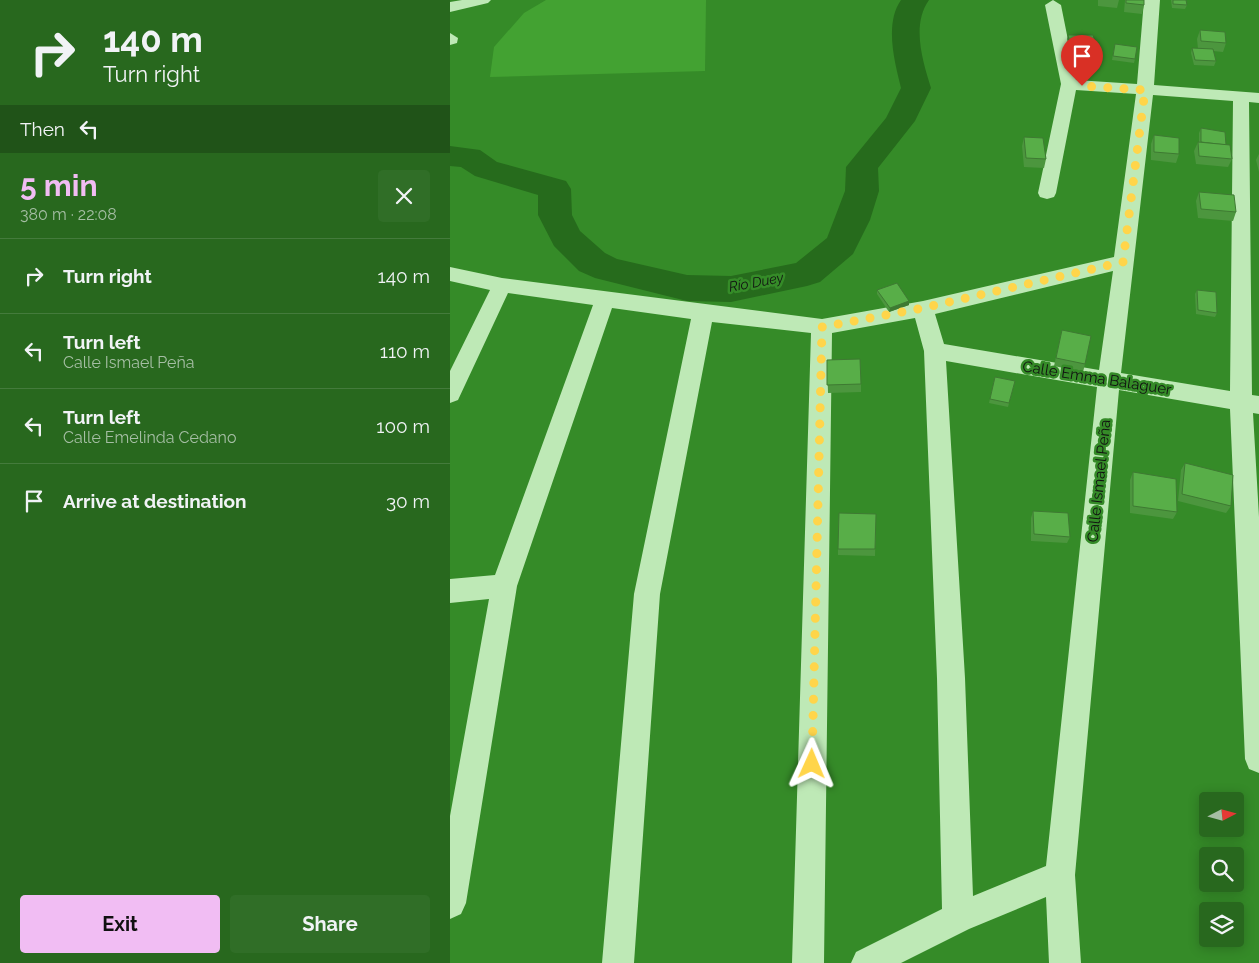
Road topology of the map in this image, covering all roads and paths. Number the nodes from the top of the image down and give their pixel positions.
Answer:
1 (483, 0) edge
2 (1152, 0) edge
3 (1053, 5) dead end
4 (450, 7) edge
5 (1069, 84) junction
6 (1145, 90) junction
7 (1250, 97) edge
8 (1047, 193) dead end
9 (1123, 262) junction
10 (450, 274) edge
11 (502, 286) junction
12 (605, 299) junction
13 (923, 308) junction
14 (702, 313) junction
15 (822, 327) junction
16 (934, 351) junction
17 (1109, 380) junction
18 (450, 394) edge
19 (1250, 404) edge
20 (504, 586) junction
21 (450, 591) edge
22 (1259, 759) edge
23 (1060, 875) junction
24 (450, 903) edge
25 (958, 918) junction
26 (618, 963) edge
27 (808, 963) edge
28 (867, 963) edge
29 (1065, 963) edge

1 - 4 street
2 - 6 street, Calle Ismael Peña
3 - 5 street
5 - 6 street
5 - 8 street
6 - 7 street
6 - 9 street, Calle Ismael Peña
7 - 19 street
9 - 13 street
9 - 17 street, Calle Ismael Peña
10 - 11 street
11 - 12 street
11 - 18 street
12 - 14 street
12 - 20 street
13 - 15 street
13 - 16 street
14 - 15 street
14 - 26 street
15 - 27 street
16 - 17 street, Calle Emma Balaguer
16 - 25 street
17 - 19 street, Calle Emma Balaguer
17 - 23 street, Calle Ismael Peña
19 - 22 street
20 - 21 street
20 - 24 street
23 - 25 street
23 - 29 street, Calle Ismael Peña
25 - 28 street

